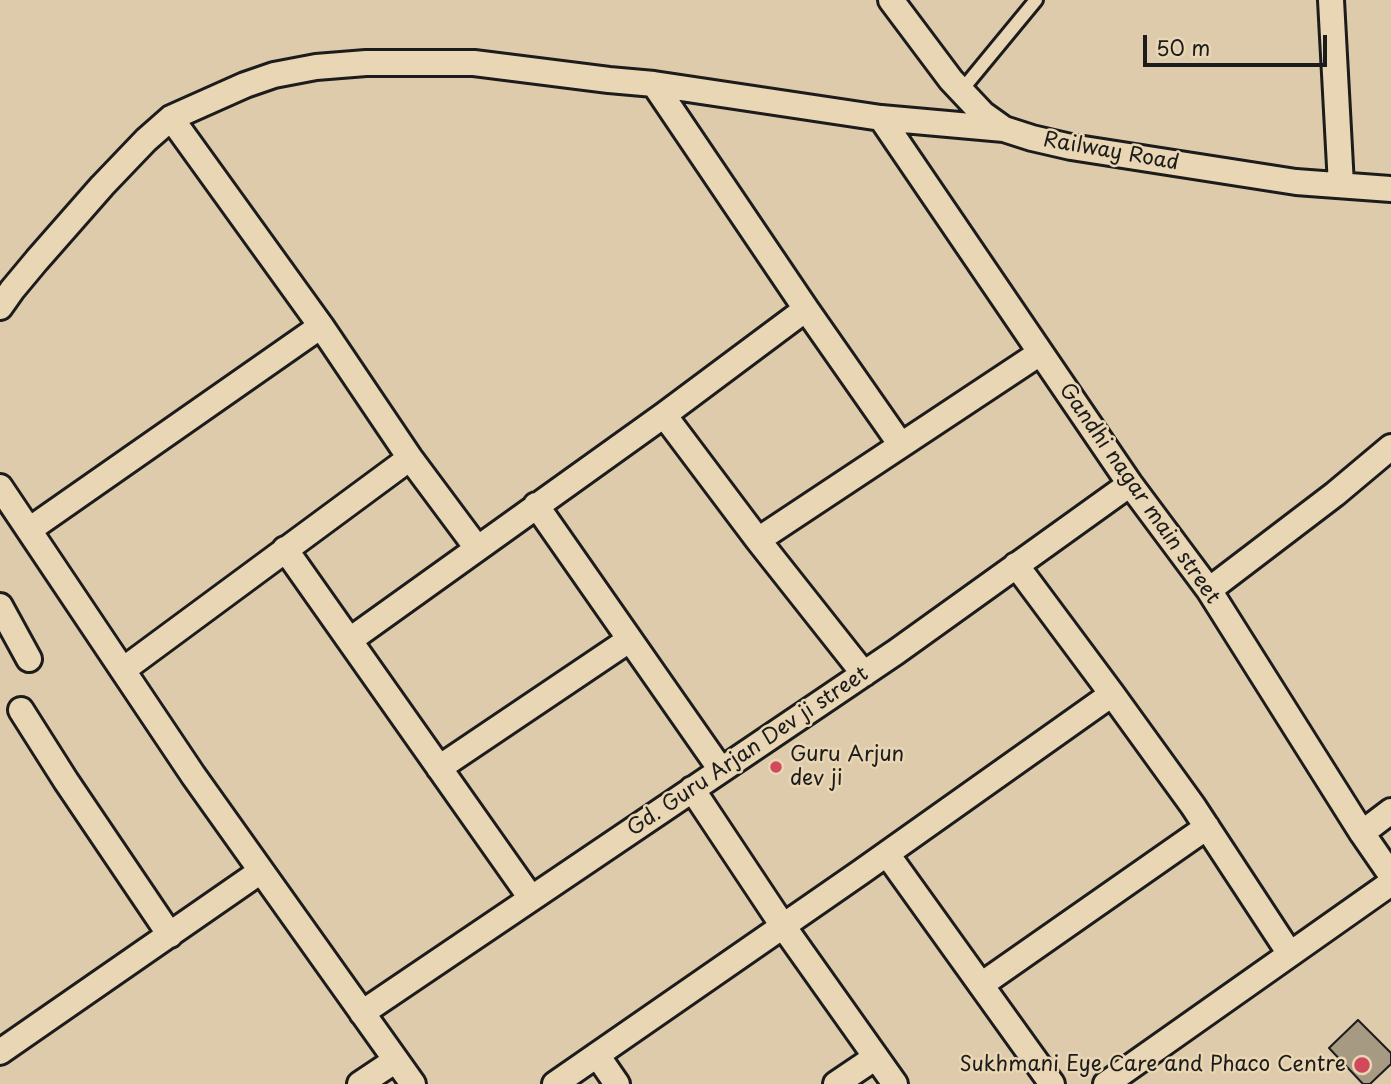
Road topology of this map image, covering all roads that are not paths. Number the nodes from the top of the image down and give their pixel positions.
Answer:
1 (891, 0) edge
2 (1036, 0) edge
3 (1331, 0) edge
4 (654, 85) junction
5 (961, 91) junction
6 (171, 118) junction
7 (881, 118) junction
8 (1004, 129) junction
9 (1341, 186) junction
10 (1391, 190) edge
11 (0, 307) edge
12 (806, 309) junction
13 (321, 326) junction
14 (1040, 353) junction
15 (664, 415) junction
16 (901, 445) junction
17 (1391, 447) edge
18 (410, 458) junction
19 (1130, 484) junction
20 (0, 487) edge
21 (536, 505) junction
22 (29, 530) junction
23 (758, 540) junction
24 (477, 548) junction
25 (285, 549) junction
26 (1016, 565) junction
27 (1209, 590) junction
28 (0, 606) edge
29 (350, 640) junction
30 (629, 640) junction
31 (29, 659) dead end
32 (123, 670) junction
33 (864, 674) junction
34 (1112, 694) junction
35 (21, 710) dead end
36 (439, 768) junction
37 (722, 770) junction
38 (692, 789) junction
39 (1391, 811) edge
40 (1207, 827) junction
41 (1362, 833) junction
42 (887, 854) junction
43 (261, 871) junction
44 (1391, 875) edge
45 (1391, 883) edge
46 (531, 898) junction
47 (783, 926) junction
48 (170, 935) junction
49 (1290, 954) junction
50 (981, 985) junction
51 (362, 1013) junction
52 (0, 1052) edge
53 (597, 1055) junction
54 (876, 1057) junction
55 (396, 1060) junction
56 (360, 1084) edge
57 (413, 1084) edge
58 (555, 1084) edge
59 (617, 1084) edge
60 (836, 1084) edge
61 (895, 1084) edge
62 (1052, 1084) edge
63 (1106, 1084) edge

1 - 5 street, Railway Road
2 - 5 lane
3 - 9 street
4 - 6 street
4 - 7 street
4 - 12 street
5 - 8 street, Railway Road
6 - 11 street
6 - 13 street
7 - 8 street
7 - 14 street, Gandhi nagar main street
8 - 9 street, Railway Road
9 - 10 street, Railway Road
12 - 15 street
12 - 16 street
13 - 18 street
13 - 22 street
14 - 16 street
14 - 19 street, Gandhi nagar main street
15 - 21 street
15 - 23 street
16 - 23 street
17 - 27 street
18 - 24 street
18 - 25 street
19 - 26 street, Gd. Guru Arjan Dev ji street
19 - 27 street, Gandhi nagar main street
20 - 22 street
21 - 24 street
21 - 30 street
22 - 32 street
23 - 33 street
24 - 29 street
25 - 29 street
25 - 32 street
26 - 33 street, Gd. Guru Arjan Dev ji street
26 - 34 street
27 - 41 street, Gandhi nagar main street
28 - 31 street
29 - 36 street
30 - 36 street
30 - 37 street
32 - 43 street
33 - 37 street, Gd. Guru Arjan Dev ji street
34 - 40 street
34 - 42 street
35 - 48 street
36 - 46 street
37 - 38 street, Gd. Guru Arjan Dev ji street
38 - 46 street, Gd. Guru Arjan Dev ji street
38 - 47 street
39 - 41 street
40 - 49 street
40 - 50 street
41 - 44 street, Gandhi nagar main street
42 - 47 street
42 - 50 street
43 - 48 street
43 - 51 street
45 - 49 street
46 - 51 street, Gd. Guru Arjan Dev ji street
47 - 53 street
47 - 54 street
48 - 52 street
49 - 63 street
50 - 62 street
51 - 55 street
53 - 58 street
53 - 59 street
54 - 60 street
54 - 61 street
55 - 56 street
55 - 57 street

